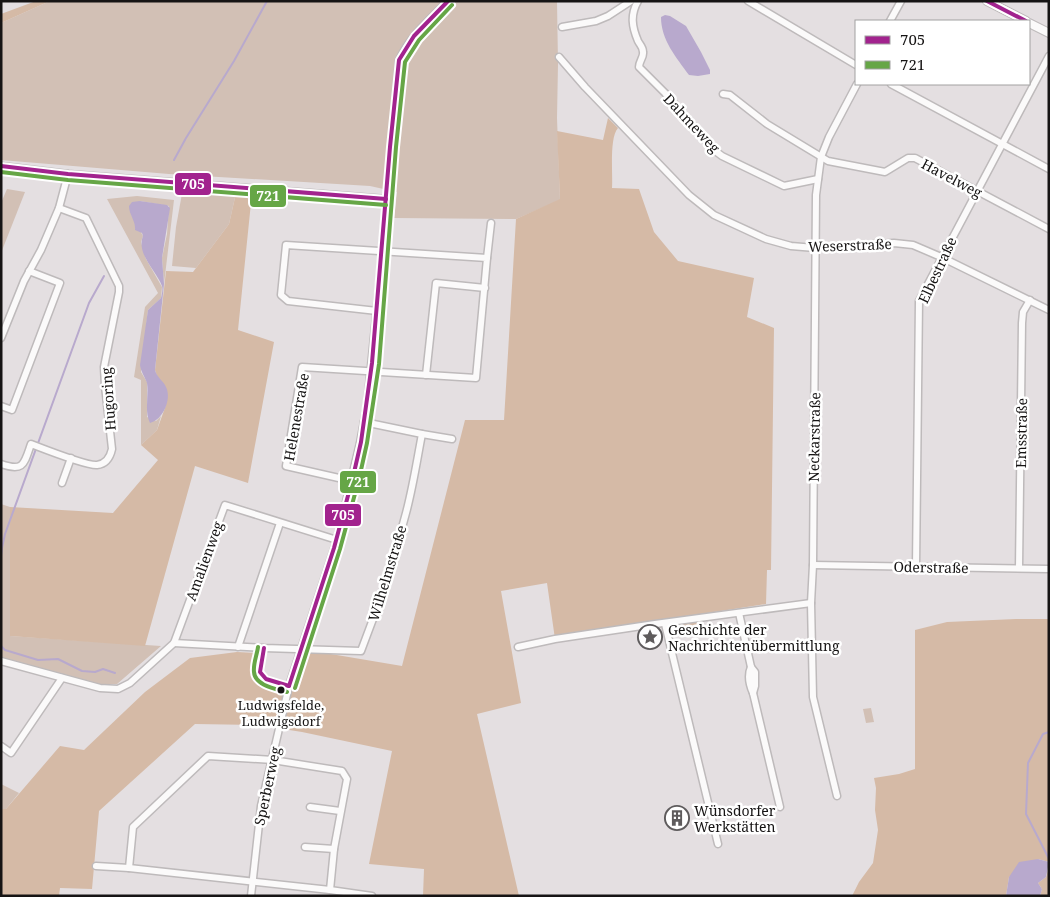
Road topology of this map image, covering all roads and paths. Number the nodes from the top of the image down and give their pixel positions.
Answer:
1 (448, 1) edge
2 (632, 1) edge
3 (638, 1) edge
4 (748, 1) edge
5 (901, 1) edge
6 (986, 1) edge
7 (891, 20) edge
8 (1023, 20) edge
9 (1030, 24) edge
10 (562, 27) dead end
11 (1049, 33) edge
12 (1049, 56) edge
13 (559, 57) dead end
14 (855, 64) edge
15 (856, 85) edge
16 (893, 85) edge
17 (723, 94) dead end
18 (1002, 144) junction
19 (821, 157) junction
20 (1, 166) edge
21 (1049, 169) edge
22 (68, 174) junction
23 (818, 179) junction
24 (976, 191) junction
25 (386, 199) junction
26 (59, 208) junction
27 (491, 223) dead end
28 (1049, 229) edge
29 (815, 248) junction
30 (382, 252) junction
31 (941, 257) junction
32 (487, 258) junction
33 (29, 271) junction
34 (485, 288) junction
35 (1030, 300) junction
36 (1049, 310) edge
37 (377, 312) junction
38 (1, 338) edge
39 (370, 372) junction
40 (426, 375) junction
41 (1, 406) edge
42 (364, 422) junction
43 (422, 434) junction
44 (452, 439) dead end
45 (71, 458) junction
46 (1, 464) edge
47 (352, 481) junction
48 (62, 483) dead end
49 (280, 523) junction
50 (337, 540) junction
51 (813, 565) junction
52 (916, 567) junction
53 (1018, 568) junction
54 (1049, 568) edge
55 (811, 603) junction
56 (738, 613) junction
57 (665, 624) junction
58 (174, 643) junction
59 (238, 647) junction
60 (518, 647) dead end
61 (301, 649) junction
62 (1, 661) edge
63 (62, 678) junction
64 (1, 746) edge
65 (273, 760) junction
66 (836, 796) dead end
67 (310, 807) dead end
68 (780, 807) dead end
69 (340, 812) junction
70 (718, 844) dead end
71 (305, 847) dead end
72 (334, 849) junction
73 (96, 866) dead end
74 (129, 868) junction
75 (252, 882) junction
76 (330, 890) junction
77 (251, 896) edge
78 (372, 896) edge

1 - 25 street, Sperberweg
2 - 10 street
3 - 23 street, Dahmeweg
4 - 14 street
5 - 7 street
6 - 8 main road
9 - 11 main road
12 - 18 street, Elbestraße
13 - 29 street, Weserstraße
15 - 19 street, Neckarstraße
16 - 18 street
17 - 19 street, Havelweg
18 - 21 street
18 - 24 street, Elbestraße
19 - 23 street, Neckarstraße
19 - 24 street, Havelweg
20 - 22 street
22 - 25 street
22 - 26 street
23 - 29 street, Neckarstraße
24 - 28 street, Havelweg
24 - 31 street, Elbestraße
25 - 30 street, Sperberweg
26 - 33 street
26 - 45 street, Hugoring
27 - 32 street
29 - 31 street, Weserstraße
29 - 51 street, Neckarstraße
30 - 32 street
30 - 37 street, Sperberweg
30 - 37 street
31 - 35 street, Weserstraße
31 - 52 street, Elbestraße
32 - 34 street
33 - 38 street
33 - 41 street
34 - 40 street
34 - 40 street
35 - 36 street, Weserstraße
35 - 53 street, Emsstraße
37 - 39 street, Sperberweg
39 - 40 street
39 - 42 street, Sperberweg
39 - 47 street, Helenestraße
42 - 43 street
42 - 47 street, Sperberweg
43 - 44 street
43 - 61 street, Wilhelmstraße
45 - 46 street, Hugoring
45 - 48 street
47 - 50 street, Sperberweg
49 - 50 street, Amalienweg
49 - 58 street, Amalienweg
49 - 59 street
50 - 61 street, Sperberweg
51 - 52 street, Oderstraße
51 - 55 street, Neckarstraße
52 - 53 street, Oderstraße
53 - 54 street, Oderstraße
55 - 56 street
55 - 66 street, Neckarstraße
56 - 57 street
56 - 68 street
57 - 60 street
57 - 70 street
58 - 59 street
58 - 63 street
59 - 61 street
61 - 65 street, Sperberweg
62 - 63 street
63 - 64 street
65 - 69 street
65 - 74 street
65 - 75 street, Sperberweg
67 - 69 street
69 - 72 street
71 - 72 street
72 - 76 street
73 - 74 street
74 - 75 street
75 - 76 street
75 - 77 street, Sperberweg
76 - 78 street

